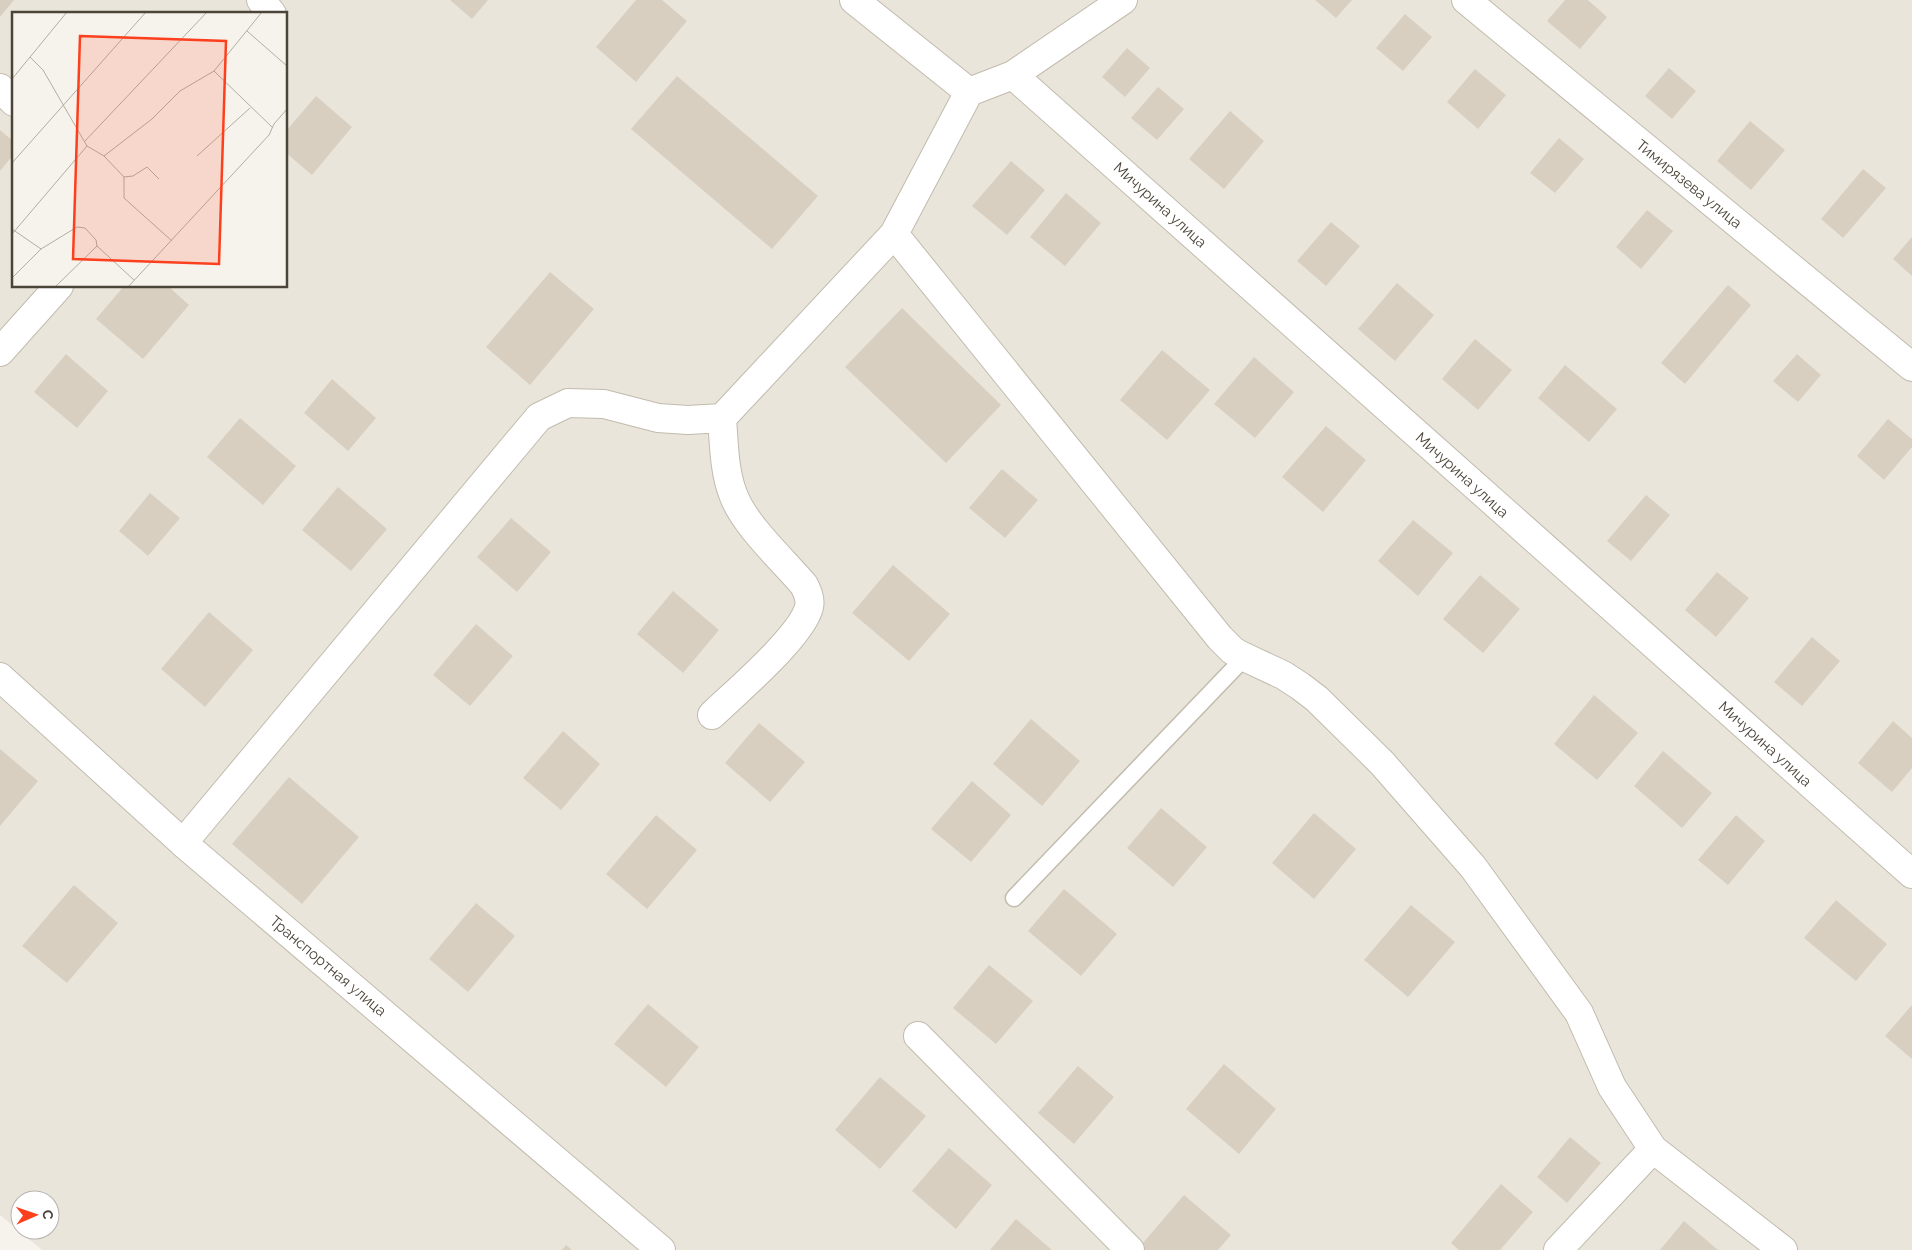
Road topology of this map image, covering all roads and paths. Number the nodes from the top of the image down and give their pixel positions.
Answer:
1 (261, 0) edge
2 (854, 0) edge
3 (1123, 0) edge
4 (1466, 0) edge
5 (270, 12) edge
6 (1013, 75) junction
7 (0, 88) edge
8 (969, 92) junction
9 (12, 100) edge
10 (894, 234) junction
11 (57, 288) edge
12 (0, 352) edge
13 (1912, 367) edge
14 (722, 418) junction
15 (1245, 657) junction
16 (0, 677) edge
17 (712, 715) dead end
18 (183, 843) junction
19 (1912, 874) edge
20 (1014, 898) dead end
21 (918, 1036) dead end
22 (1652, 1149) junction
23 (661, 1250) edge
24 (1130, 1250) edge
25 (1558, 1250) edge
26 (1783, 1250) edge

1 - 5 street
2 - 8 street
3 - 6 street
4 - 13 street, Тимирязева улица
6 - 8 street
6 - 19 street, Мичурина улица
7 - 9 street
8 - 10 street
10 - 14 street
10 - 15 street
11 - 12 street
14 - 17 street
14 - 18 street
15 - 20 lane
15 - 22 street
16 - 18 street, Транспортная улица
18 - 23 street, Транспортная улица
21 - 24 street
22 - 25 street
22 - 26 street

